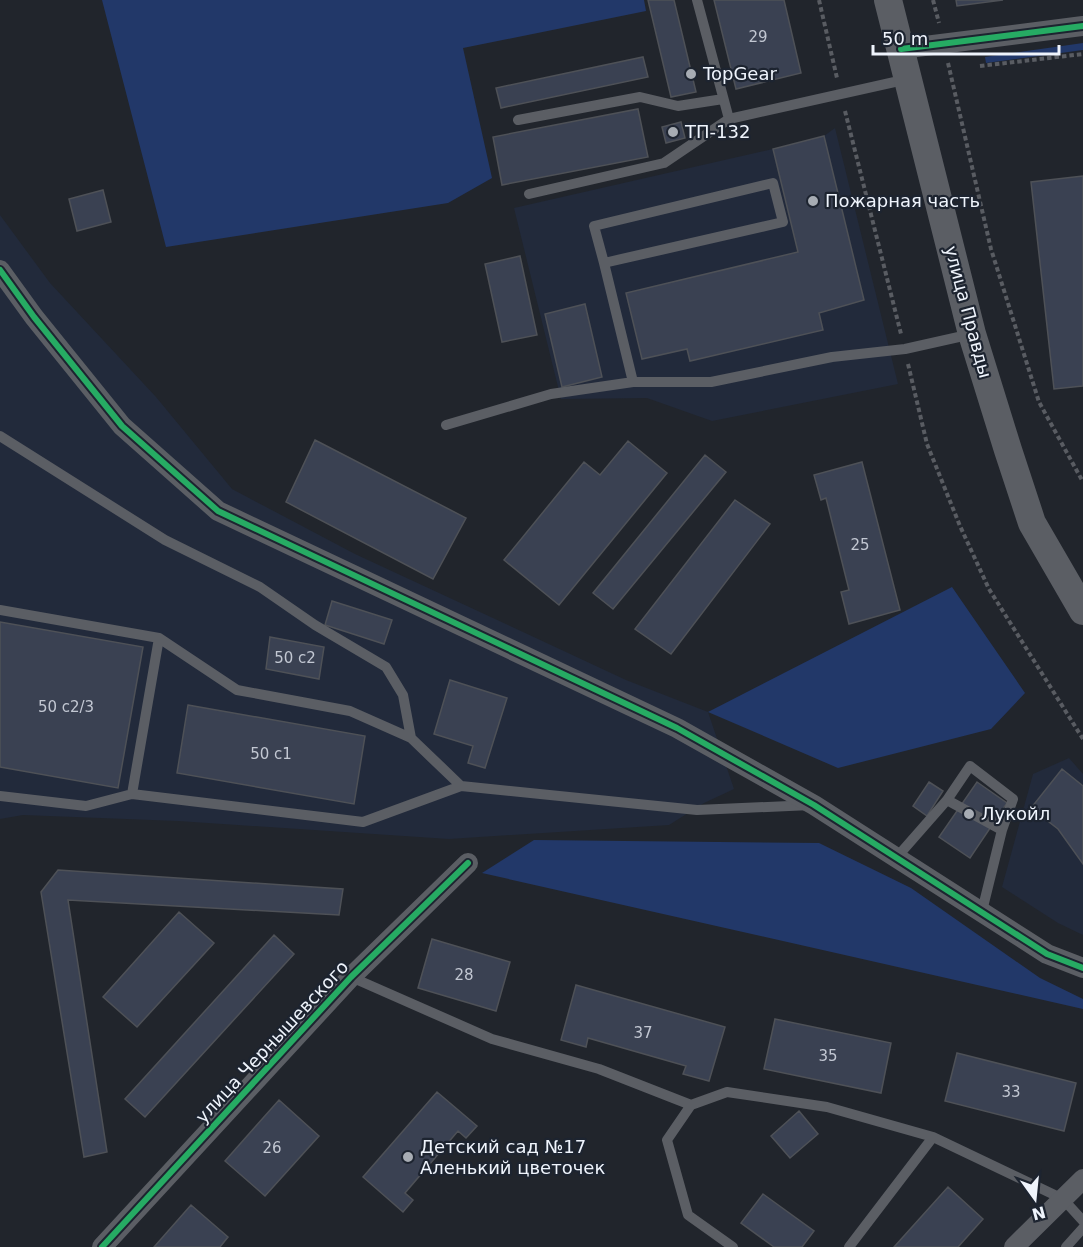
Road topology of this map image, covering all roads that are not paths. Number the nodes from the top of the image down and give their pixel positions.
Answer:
1 (697, 0) edge
2 (888, 0) edge
3 (1083, 26) edge
4 (901, 49) junction
5 (908, 79) junction
6 (723, 99) junction
7 (729, 119) junction
8 (518, 120) dead end
9 (529, 194) dead end
10 (604, 263) junction
11 (0, 270) edge
12 (972, 334) junction
13 (633, 382) junction
14 (446, 425) dead end
15 (0, 436) edge
16 (0, 610) edge
17 (1083, 611) edge
18 (159, 638) junction
19 (411, 738) junction
20 (461, 786) junction
21 (132, 794) junction
22 (0, 796) edge
23 (947, 800) junction
24 (814, 805) junction
25 (1002, 830) junction
26 (897, 857) junction
27 (468, 863) dead end
28 (982, 911) junction
29 (1083, 968) edge
30 (351, 977) junction
31 (691, 1105) junction
32 (933, 1137) junction
33 (1083, 1179) edge
34 (1063, 1199) junction
35 (1083, 1221) edge
36 (1083, 1228) edge
37 (102, 1247) edge
38 (733, 1247) edge
39 (849, 1247) edge
40 (1014, 1247) edge
41 (1066, 1247) edge

1 - 6 lane
2 - 4 main road, улица Правды
3 - 4 street
4 - 5 main road, улица Правды
5 - 7 lane
5 - 12 main road, улица Правды
6 - 7 lane
6 - 8 lane
7 - 9 lane
10 - 10 lane
10 - 13 lane
11 - 24 street
12 - 13 lane
12 - 17 main road, улица Правды
13 - 14 lane
15 - 19 lane
16 - 18 lane
18 - 19 lane
18 - 21 lane
19 - 20 lane
20 - 21 lane
20 - 24 lane
21 - 22 lane
23 - 25 lane
23 - 25 lane
23 - 26 lane
24 - 26 street
25 - 28 lane
26 - 28 street
27 - 30 street, улица Чернышевского
28 - 29 street
30 - 31 lane
30 - 37 street, улица Чернышевского
31 - 32 lane
31 - 38 lane
32 - 34 lane
32 - 39 lane
33 - 34 street
34 - 35 lane
34 - 40 street
36 - 41 lane

